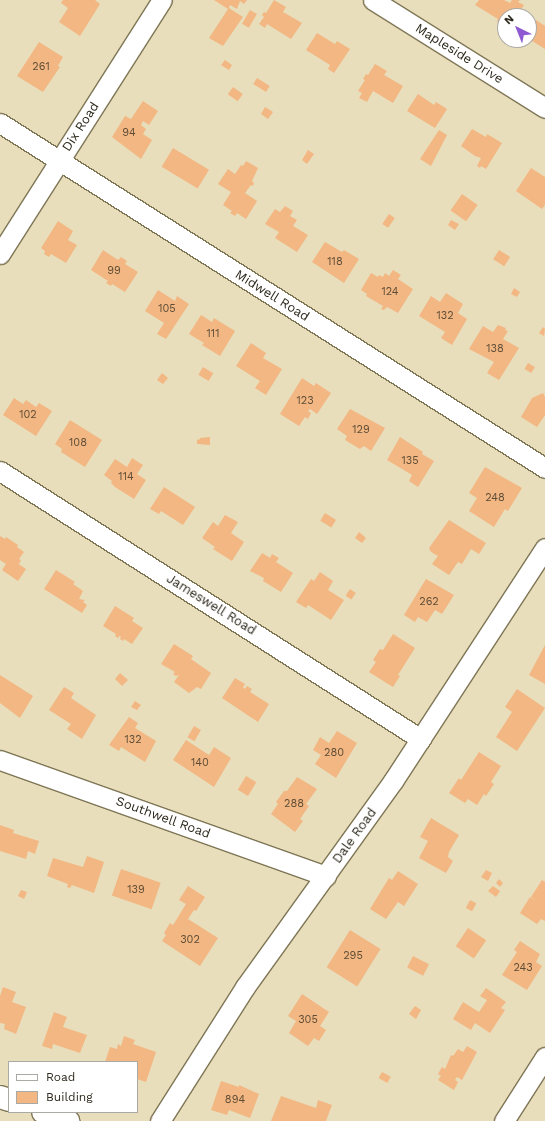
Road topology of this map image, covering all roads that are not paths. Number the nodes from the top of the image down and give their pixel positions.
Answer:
1 (162, 0) edge
2 (373, 0) edge
3 (545, 108) edge
4 (0, 123) edge
5 (59, 161) junction
6 (0, 254) edge
7 (545, 468) edge
8 (0, 471) edge
9 (545, 548) edge
10 (421, 739) junction
11 (0, 760) edge
12 (326, 876) junction
13 (545, 1057) edge
14 (46, 1113) edge
15 (68, 1121) edge
16 (160, 1121) edge
17 (504, 1121) edge

1 - 5 street, Dix Road
2 - 3 street, Mapleside Drive
4 - 5 street, Midwell Road
5 - 6 street, Dix Road
5 - 7 street, Midwell Road
8 - 10 street, Jameswell Road
9 - 10 street, Dale Road
10 - 12 street, Dale Road
11 - 12 street, Southwell Road
12 - 16 street, Dale Road
13 - 17 street
14 - 15 street

